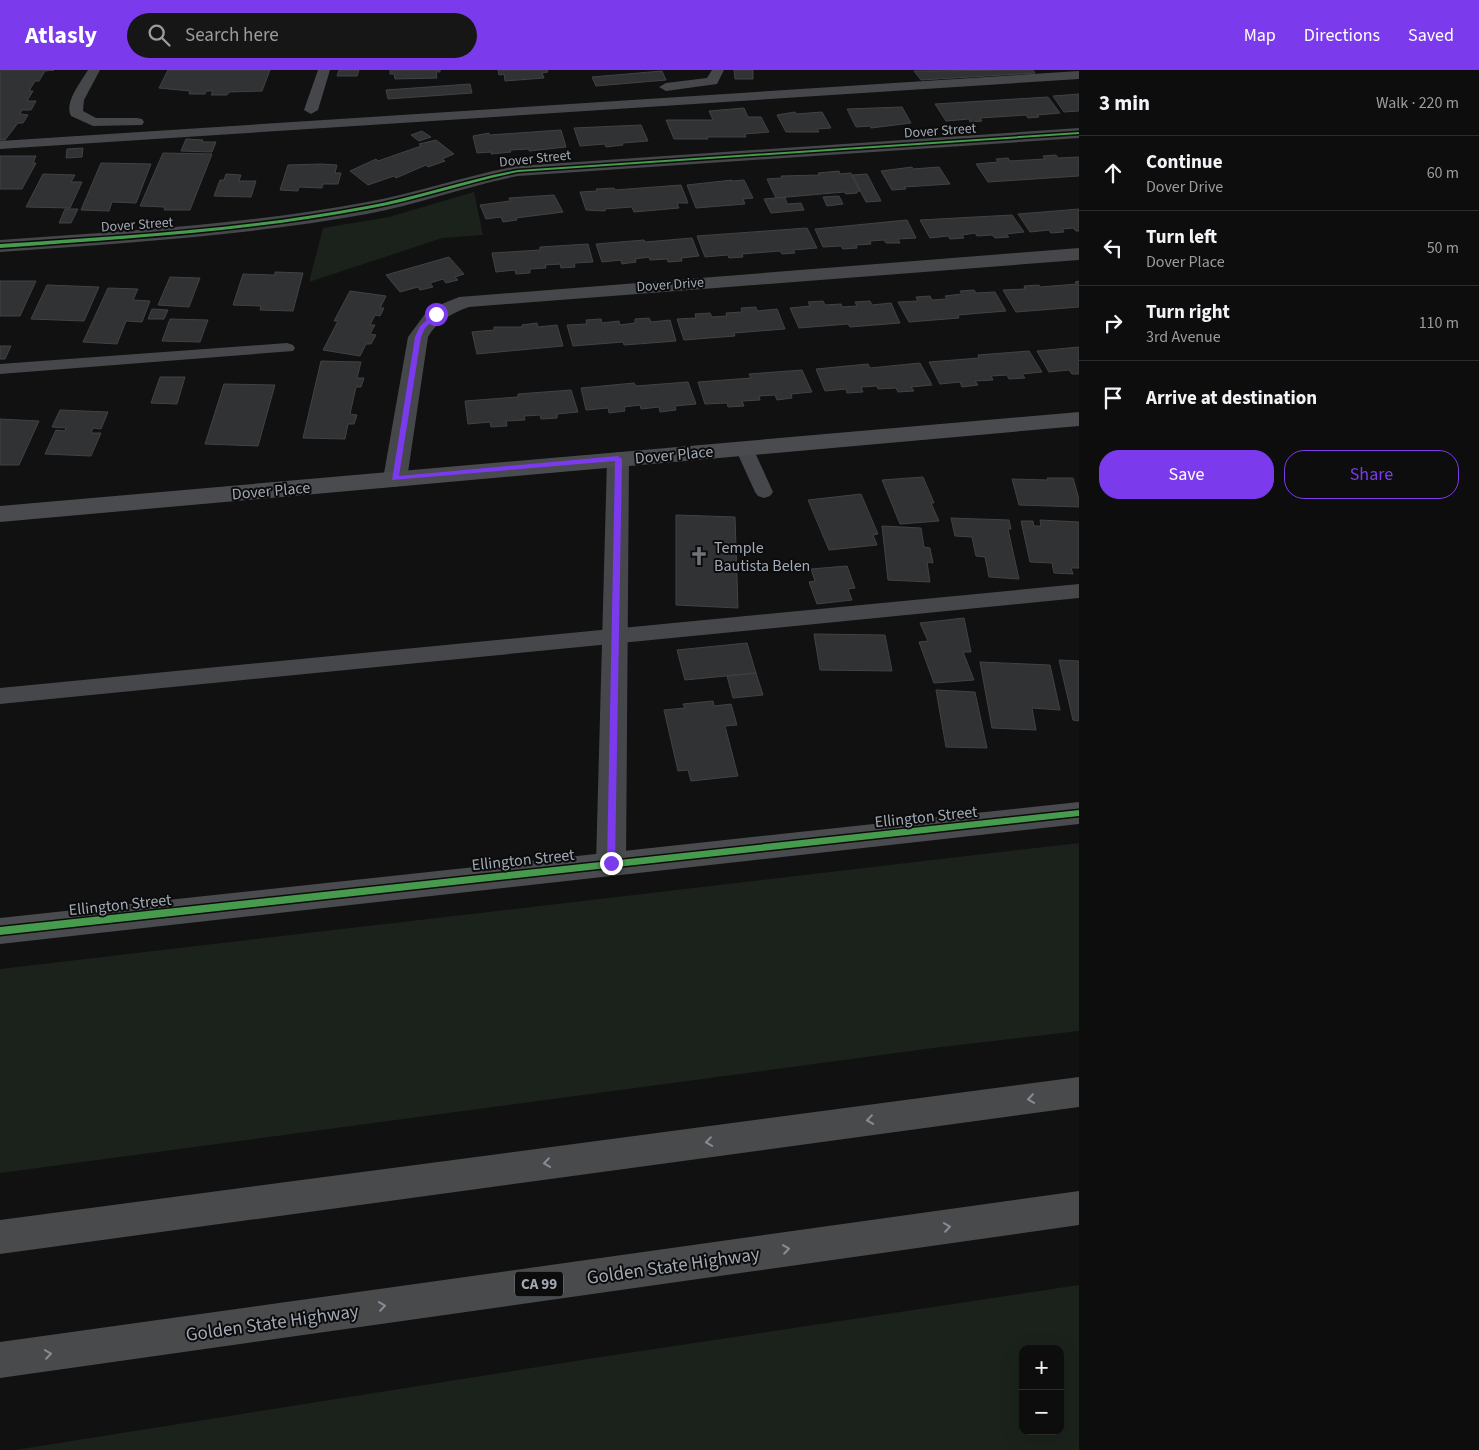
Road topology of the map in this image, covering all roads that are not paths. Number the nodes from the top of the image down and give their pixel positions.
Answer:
1 (94, 70) edge
2 (324, 70) edge
3 (718, 70) edge
4 (1079, 75) edge
5 (650, 88) dead end
6 (311, 110) dead end
7 (148, 122) dead end
8 (1079, 133) edge
9 (0, 145) edge
10 (0, 246) edge
11 (1079, 254) edge
12 (287, 348) dead end
13 (0, 369) edge
14 (1079, 418) edge
15 (744, 448) junction
16 (618, 459) junction
17 (395, 479) junction
18 (764, 492) dead end
19 (0, 514) edge
20 (1079, 591) edge
21 (615, 637) junction
22 (0, 696) edge
23 (1079, 814) edge
24 (611, 863) junction
25 (0, 931) edge
26 (1079, 1092) edge
27 (1079, 1208) edge
28 (0, 1237) edge
29 (0, 1360) edge

1 - 7 lane
2 - 6 lane
3 - 5 lane
4 - 9 lane
8 - 10 street, Dover Street
11 - 17 street, Dover Drive
12 - 13 lane
14 - 15 street, Dover Place
15 - 16 street, Dover Place
15 - 18 lane
16 - 17 street, Dover Place
16 - 21 street
17 - 19 street, Dover Place
20 - 21 lane
21 - 22 lane
21 - 24 street
23 - 24 street, Ellington Street
24 - 25 street, Ellington Street
26 -> 28 highway
29 -> 27 highway, Golden State Highway / CA 99

